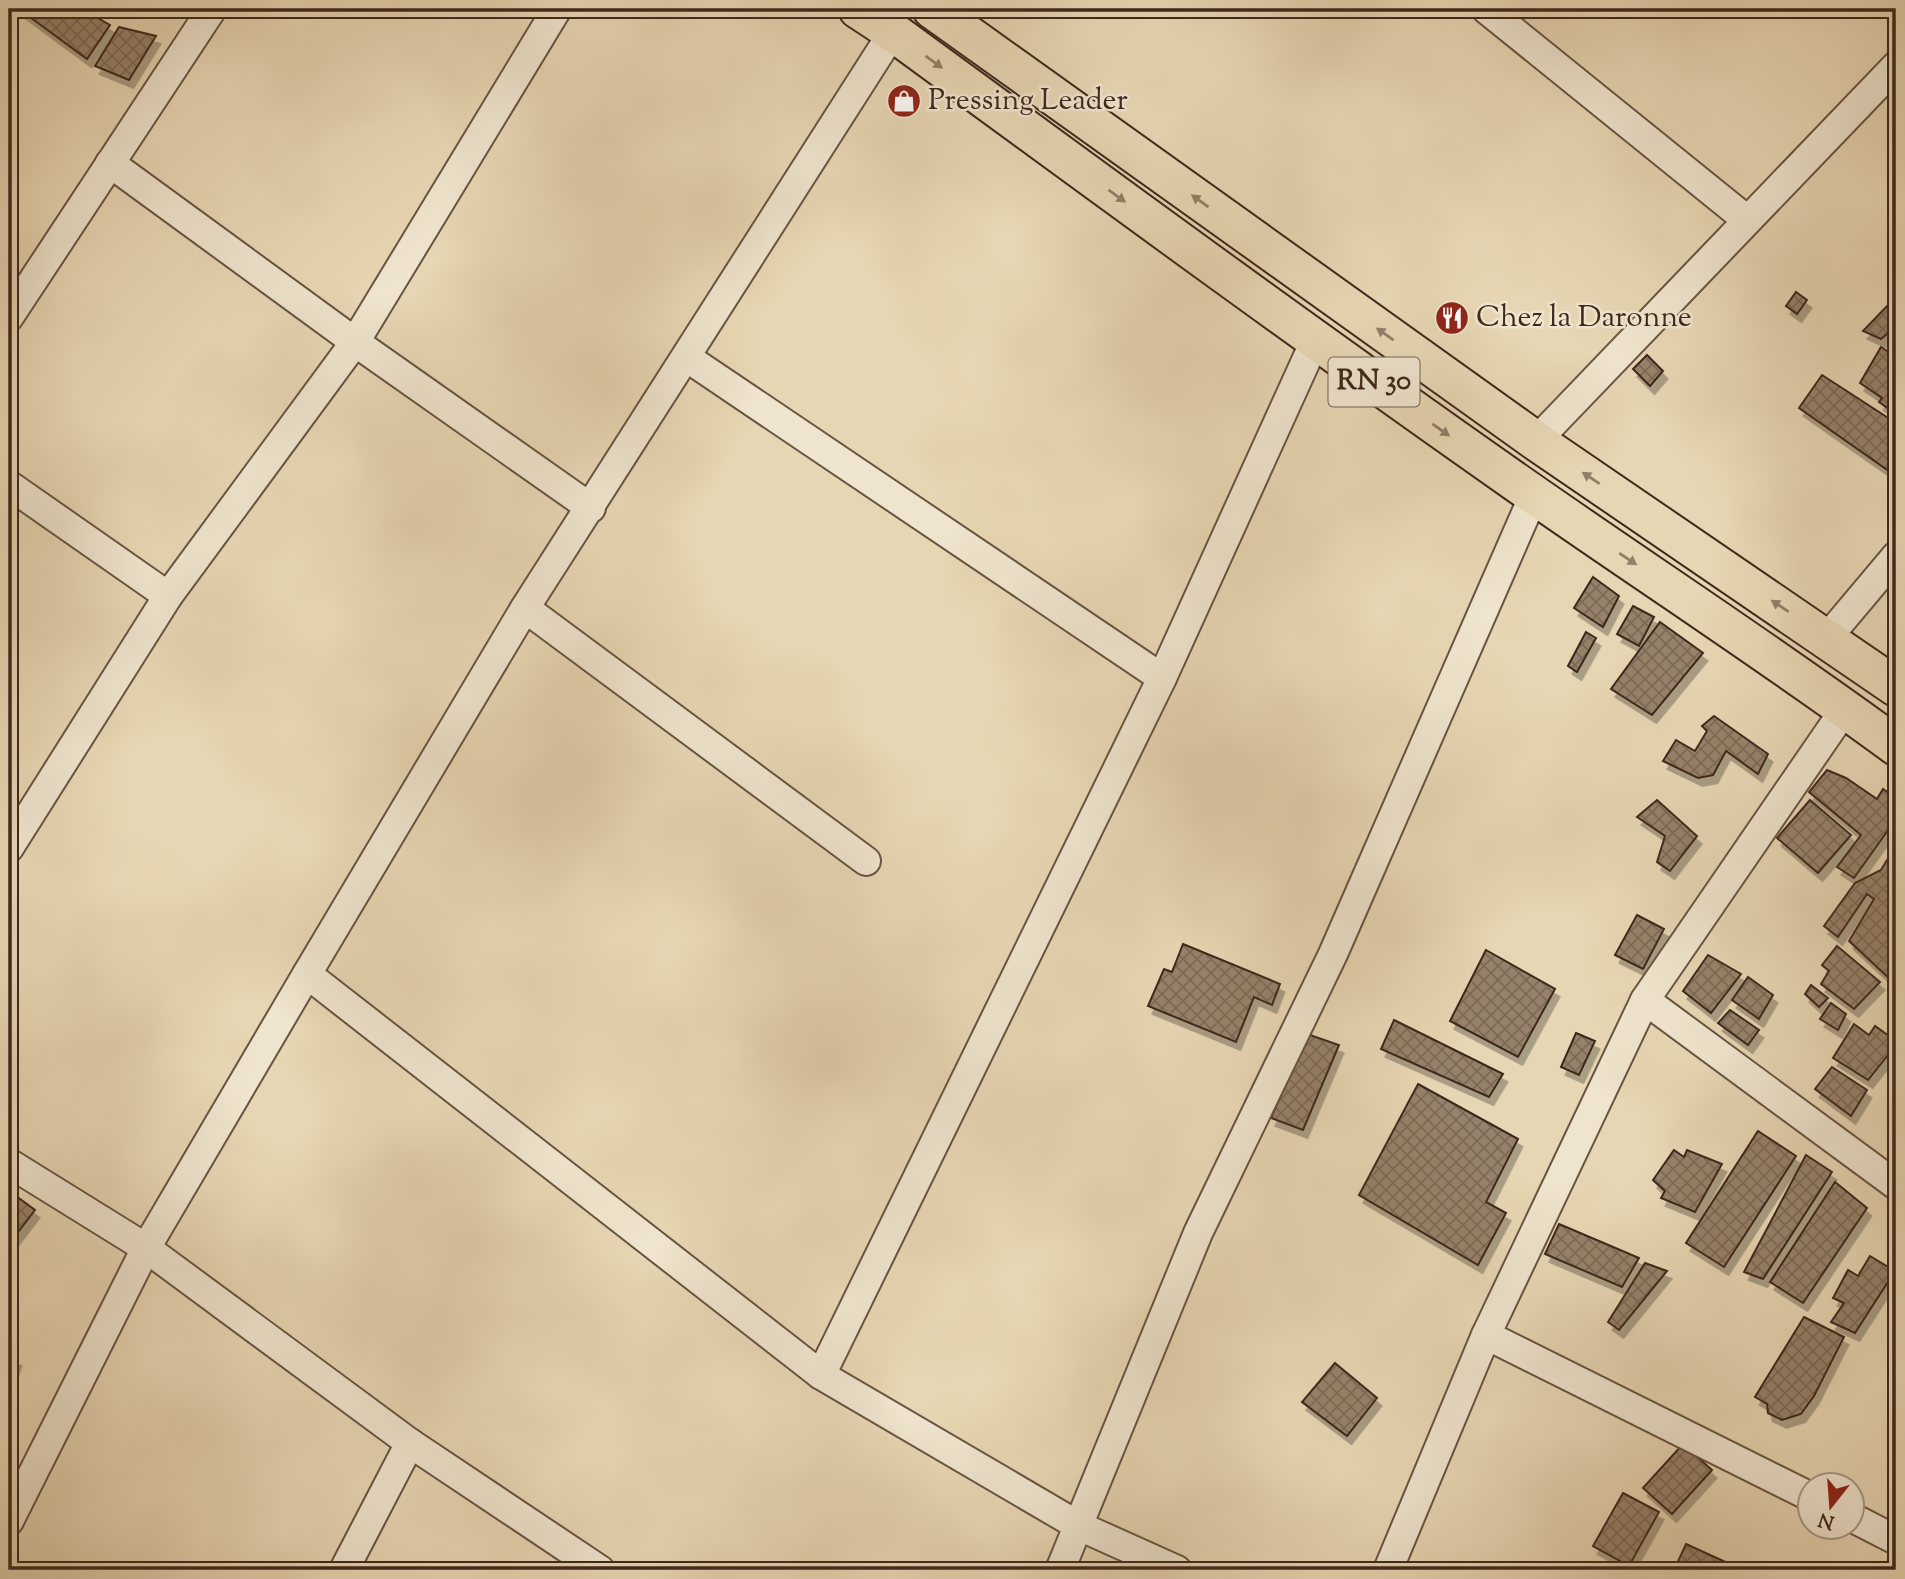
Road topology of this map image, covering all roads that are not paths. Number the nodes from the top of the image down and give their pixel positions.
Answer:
1 (212, 9) edge
2 (557, 9) edge
3 (858, 9) edge
4 (932, 9) edge
5 (1486, 9) edge
6 (893, 32) junction
7 (1896, 66) edge
8 (110, 163) junction
9 (1747, 220) junction
10 (9, 317) edge
11 (1315, 341) junction
12 (355, 342) junction
13 (686, 357) junction
14 (1536, 441) junction
15 (9, 485) edge
16 (1534, 495) junction
17 (591, 508) junction
18 (1896, 556) edge
19 (168, 596) junction
20 (525, 608) junction
21 (1827, 638) junction
22 (1162, 678) junction
23 (1896, 687) edge
24 (1845, 709) junction
25 (1896, 746) edge
26 (9, 848) edge
27 (866, 861) dead end
28 (307, 974) junction
29 (1645, 1000) junction
30 (9, 1163) edge
31 (1896, 1185) edge
32 (146, 1248) junction
33 (1486, 1335) junction
34 (821, 1376) junction
35 (410, 1443) junction
36 (1797, 1490) edge
37 (9, 1521) edge
38 (1867, 1525) edge
39 (1079, 1526) junction
40 (1896, 1540) edge
41 (344, 1570) edge
42 (600, 1570) edge
43 (1060, 1570) edge
44 (1177, 1570) edge
45 (1388, 1570) edge

1 - 8 street
2 - 12 street
3 - 6 main road, RN 30 / RN 30
14 -> 4 main road, RN 30
5 - 9 street
6 -> 11 main road, RN 30 / RN 30
6 - 13 street
7 - 9 street
8 - 10 street
8 - 12 street
9 - 14 street
11 -> 16 main road, RN 30 / RN 30
11 - 22 street
12 - 17 street
12 - 19 street
13 - 17 street
13 - 22 street
21 -> 14 main road, RN 30
15 - 19 street
16 -> 24 main road, RN 30 / RN 30
16 - 39 street
17 - 20 street
18 - 21 street
19 - 26 street
20 - 27 street
20 - 28 street
21 - 23 main road, RN 30
22 - 34 street
24 - 25 main road, RN 30 / RN 30
24 - 29 street
28 - 32 street
28 - 34 street
29 - 31 street
29 - 33 street
30 - 32 street
32 - 35 street
32 - 37 street
33 - 36 street
33 - 45 street
34 - 39 street
35 - 41 street
35 - 42 street
38 - 40 street
39 - 43 street
39 - 44 street

